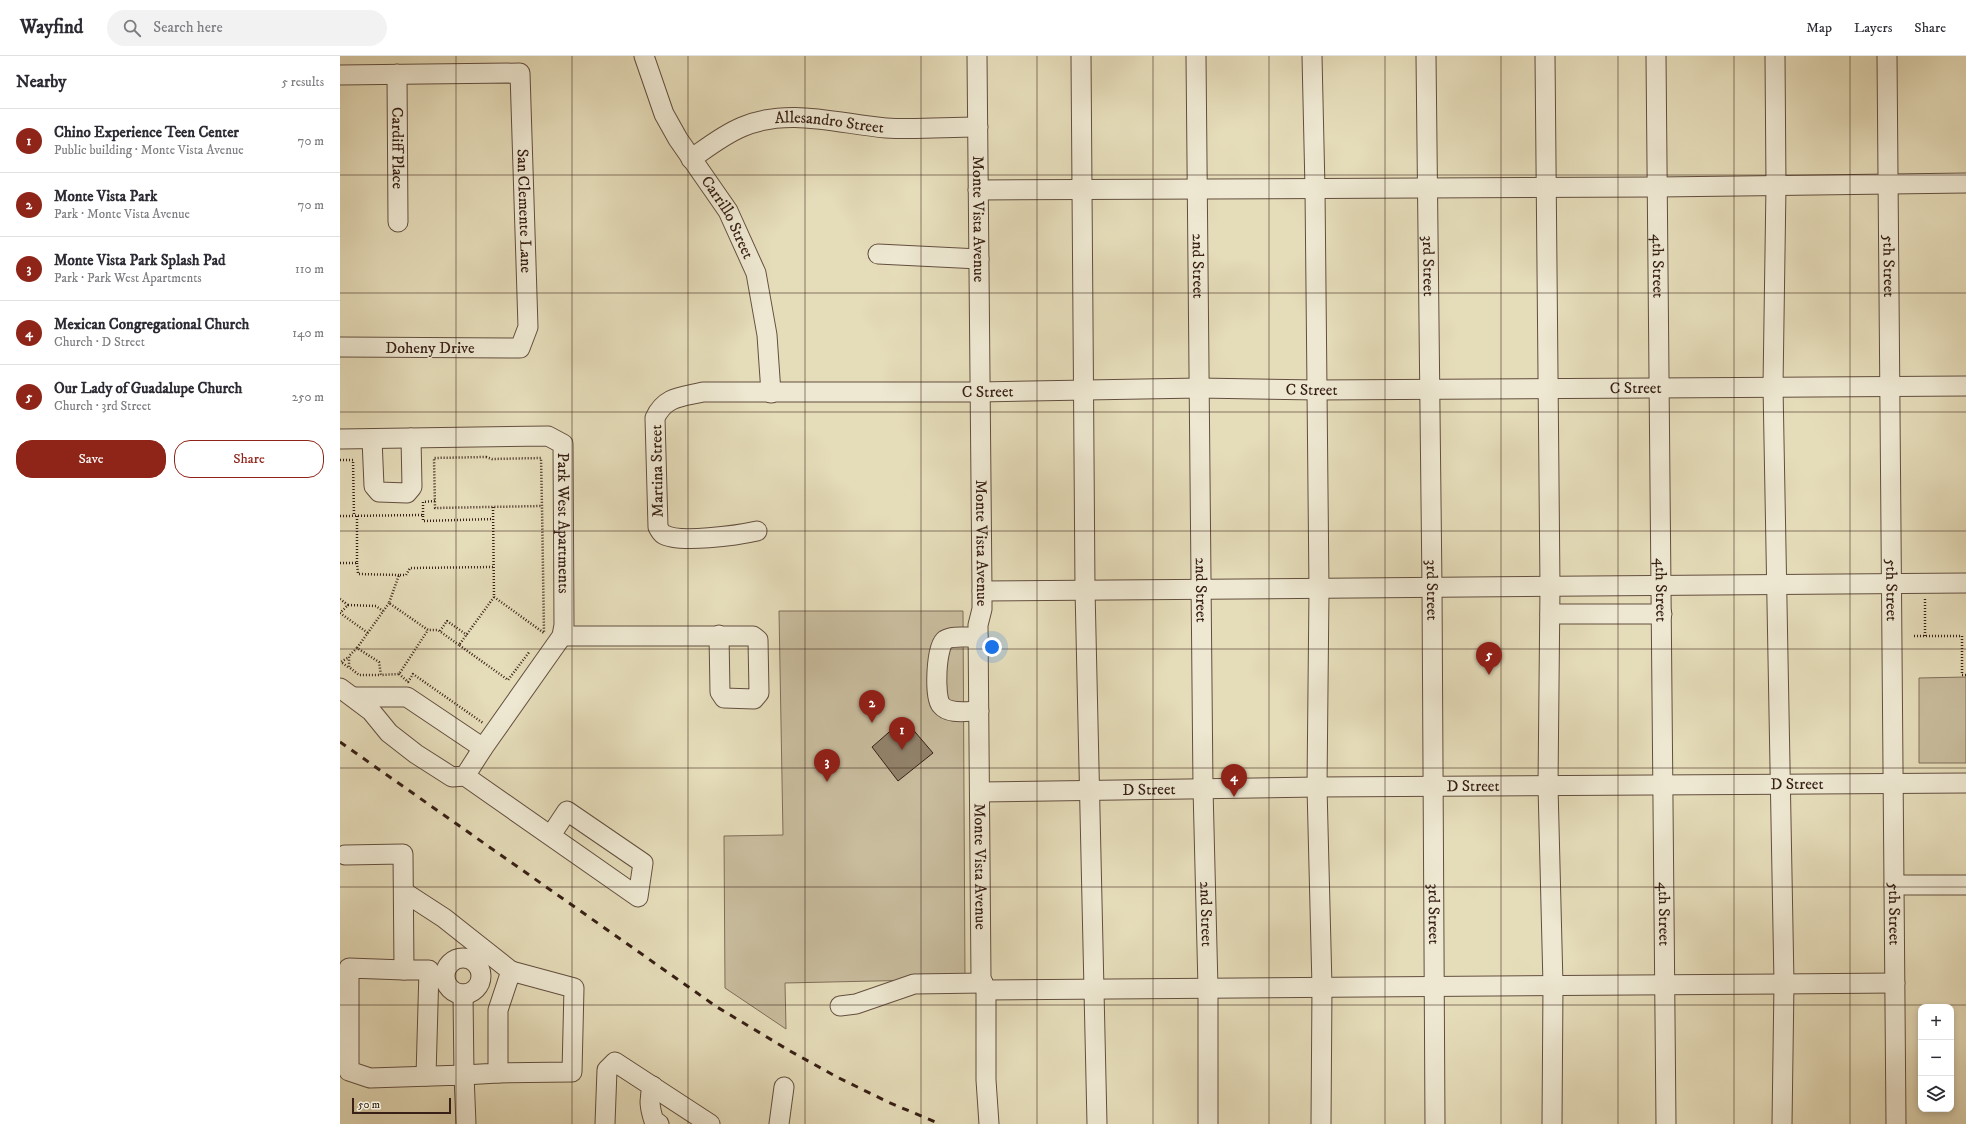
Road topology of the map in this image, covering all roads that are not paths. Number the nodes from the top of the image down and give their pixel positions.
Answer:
1 (644, 56) edge
2 (977, 56) edge
3 (1081, 56) edge
4 (1196, 56) edge
5 (1312, 56) edge
6 (1426, 56) edge
7 (1545, 56) edge
8 (1656, 56) edge
9 (1775, 56) edge
10 (1887, 56) edge
11 (397, 74) junction
12 (340, 75) edge
13 (978, 127) junction
14 (691, 159) junction
15 (1966, 183) edge
16 (1888, 184) junction
17 (1776, 186) junction
18 (1546, 187) junction
19 (1658, 187) junction
20 (1198, 188) junction
21 (1428, 188) junction
22 (1315, 189) junction
23 (978, 190) junction
24 (1082, 191) junction
25 (398, 222) dead end
26 (878, 254) dead end
27 (979, 259) junction
28 (340, 347) edge
29 (520, 348) joint
30 (1889, 385) junction
31 (1660, 386) junction
32 (1774, 386) junction
33 (1966, 386) edge
34 (1199, 388) junction
35 (1430, 388) junction
36 (1548, 388) junction
37 (1084, 390) junction
38 (1317, 390) junction
39 (980, 392) junction
40 (771, 393) junction
41 (660, 407) joint
42 (411, 438) junction
43 (372, 439) junction
44 (340, 440) edge
45 (757, 531) dead end
46 (1891, 583) junction
47 (1966, 584) edge
48 (1662, 585) junction
49 (1778, 586) junction
50 (1201, 588) junction
51 (1432, 588) junction
52 (1550, 588) junction
53 (1085, 589) junction
54 (1319, 590) junction
55 (982, 591) junction
56 (1550, 614) junction
57 (1662, 614) junction
58 (553, 634) junction
59 (719, 635) dead end
60 (978, 638) junction
61 (347, 692) edge
62 (979, 711) junction
63 (483, 748) junction
64 (465, 776) junction
65 (1966, 783) edge
66 (1892, 784) junction
67 (1663, 785) junction
68 (1779, 785) junction
69 (1433, 786) junction
70 (1548, 786) junction
71 (1316, 787) junction
72 (1203, 788) junction
73 (1089, 789) junction
74 (980, 792) junction
75 (551, 835) junction
76 (345, 855) dead end
77 (1894, 885) junction
78 (1966, 886) edge
79 (404, 892) junction
80 (404, 970) junction
81 (437, 971) junction
82 (511, 971) junction
83 (1895, 982) junction
84 (1784, 983) junction
85 (1665, 984) junction
86 (1553, 985) junction
87 (985, 986) junction
88 (1435, 986) junction
89 (1322, 987) junction
90 (1208, 988) junction
91 (1095, 989) junction
92 (463, 994) junction
93 (840, 1006) dead end
94 (498, 1073) junction
95 (464, 1075) junction
96 (426, 1076) junction
97 (653, 1086) junction
98 (784, 1087) dead end
99 (466, 1124) edge
100 (605, 1124) edge
101 (659, 1124) edge
102 (710, 1124) edge
103 (779, 1124) edge
104 (989, 1124) edge
105 (1097, 1124) edge
106 (1208, 1124) edge
107 (1321, 1124) edge
108 (1435, 1124) edge
109 (1552, 1124) edge
110 (1666, 1124) edge
111 (1782, 1124) edge
112 (1896, 1124) edge

1 - 14 street, Carrillo Street
2 - 13 street, Monte Vista Avenue
3 - 24 street
4 - 20 street, 2nd Street
5 - 22 street
6 - 21 street, 3rd Street
7 - 18 street
8 - 19 street, 4th Street
9 - 17 street
10 - 16 street, 5th Street
11 - 12 street
11 - 25 street, Cardiff Place
11 - 29 street, San Clemente Lane
13 - 14 street, Allesandro Street
13 - 23 street, Monte Vista Avenue
14 - 40 street, Carrillo Street
15 - 16 street
16 - 17 street
16 - 30 street, 5th Street
17 - 19 street
17 - 32 street
18 - 19 street
18 - 21 street
18 - 36 street
19 - 31 street, 4th Street
20 - 22 street
20 - 24 street
20 - 34 street, 2nd Street
21 - 22 street
21 - 35 street, 3rd Street
22 - 38 street
23 - 24 street
23 - 27 street, Monte Vista Avenue
24 - 37 street
26 - 27 street
27 - 39 street, Monte Vista Avenue
28 - 29 street, Doheny Drive
30 - 32 street, C Street
30 - 33 street, C Street
30 - 46 street, 5th Street
31 - 32 street, C Street
31 - 36 street, C Street
31 - 48 street, 4th Street
32 - 49 street
34 - 37 street, C Street
34 - 38 street, C Street
34 - 50 street, 2nd Street
35 - 36 street, C Street
35 - 38 street, C Street
35 - 51 street, 3rd Street
36 - 52 street
37 - 39 street, C Street
37 - 53 street
38 - 54 street
39 - 40 street, C Street
39 - 55 street, Monte Vista Avenue
40 - 41 street, C Street
41 - 45 street, Martina Street
42 - 43 street, Park West Apartments
42 - 43 street
42 - 58 street, Park West Apartments
43 - 44 street, Park West Apartments
46 - 47 street
46 - 49 street
46 - 66 street, 5th Street
48 - 49 street
48 - 52 street
48 - 57 street, 4th Street
49 - 68 street
50 - 53 street
50 - 54 street
50 - 72 street, 2nd Street
51 - 52 street
51 - 54 street
51 - 69 street, 3rd Street
52 - 56 street
53 - 55 street
53 - 73 street
54 - 71 street
55 - 60 street, Monte Vista Avenue
56 - 57 street
56 - 70 street
57 - 67 street, 4th Street
58 - 59 street
58 - 63 street
60 - 62 street, Monte Vista Avenue
60 - 62 street
61 - 63 street
61 - 64 street
62 - 74 street, Monte Vista Avenue
63 - 64 street
64 - 75 street
65 - 66 street, D Street
66 - 68 street, D Street
66 - 77 street, 5th Street
67 - 68 street, D Street
67 - 70 street, D Street
67 - 85 street, 4th Street
68 - 84 street
69 - 70 street, D Street
69 - 71 street, D Street
69 - 88 street, 3rd Street
70 - 86 street
71 - 72 street, D Street
71 - 89 street
72 - 73 street, D Street
72 - 90 street, 2nd Street
73 - 74 street, D Street
73 - 91 street
74 - 87 street, Monte Vista Avenue
75 - 75 street
76 - 79 street
77 - 78 street
77 - 83 street, 5th Street
79 - 80 street
79 - 82 street
80 - 81 street
80 - 96 street
81 - 92 street
81 - 92 street
81 - 96 street
82 - 94 street
82 - 94 street
83 - 84 street
83 - 112 street, 5th Street
84 - 85 street
84 - 111 street
85 - 86 street
85 - 110 street, 4th Street
86 - 88 street
86 - 109 street
87 - 91 street
87 - 93 street
87 - 104 street, Monte Vista Avenue
88 - 89 street
88 - 108 street, 3rd Street
89 - 90 street
89 - 107 street
90 - 91 street
90 - 106 street, 2nd Street
91 - 105 street
92 - 95 street
94 - 95 street
95 - 96 street
95 - 99 street
97 - 100 street
97 - 101 street
97 - 102 street
98 - 103 street

